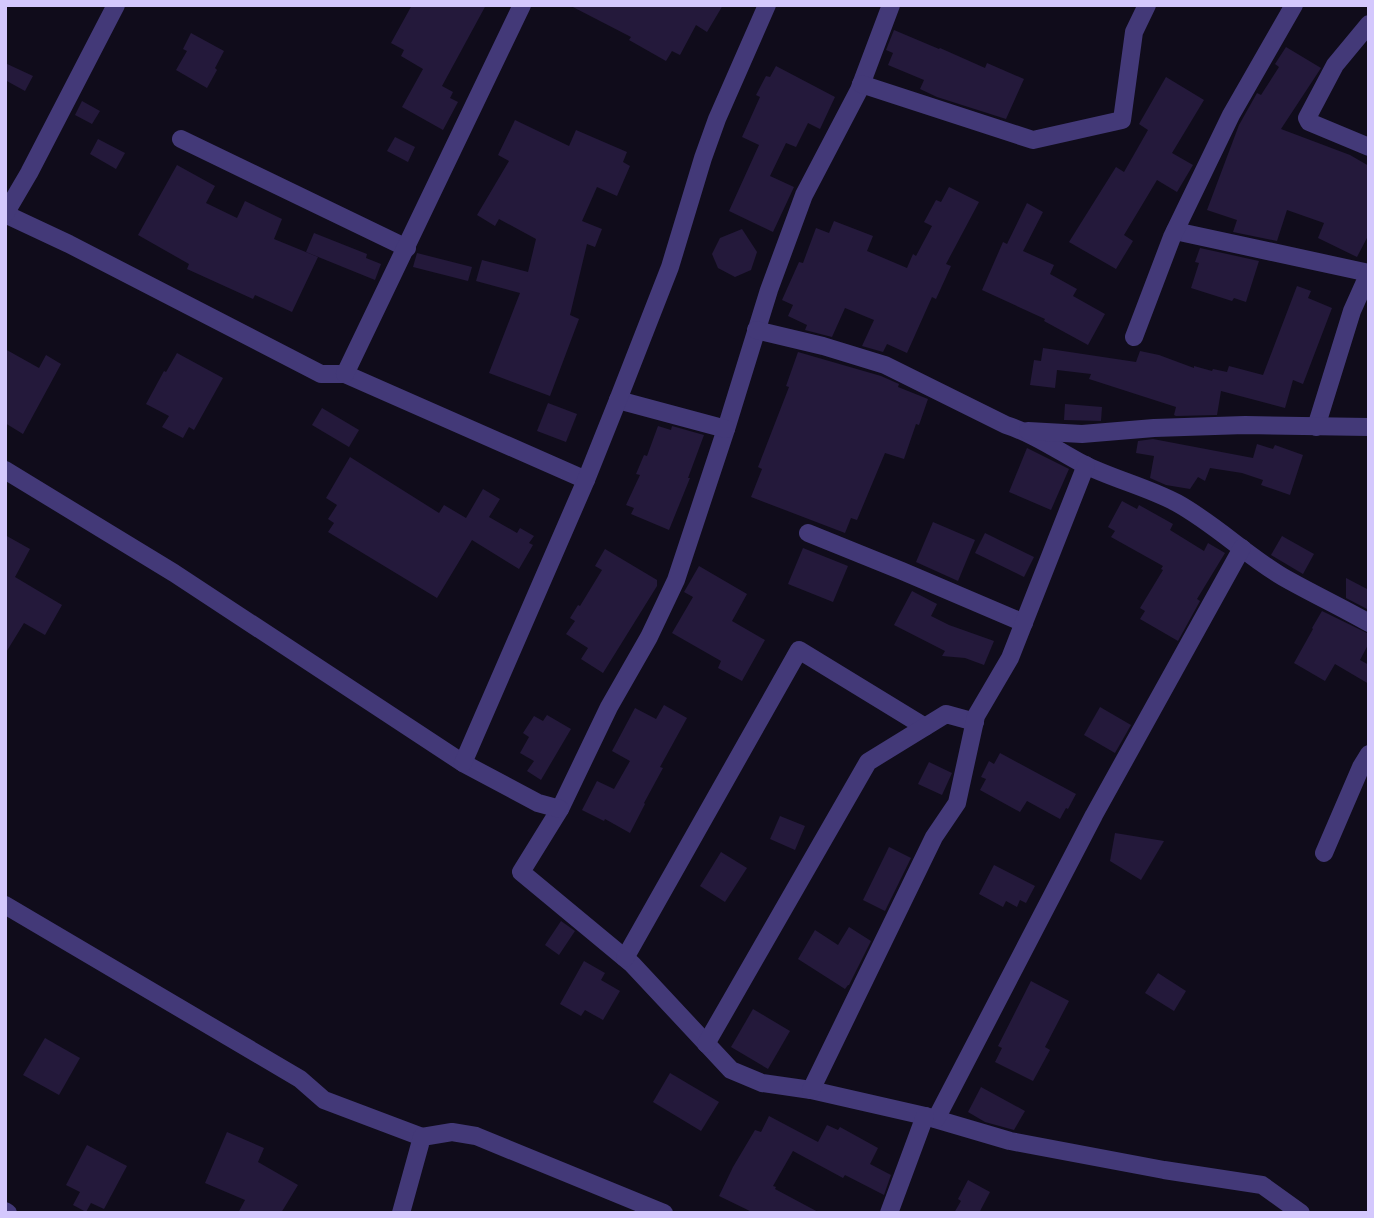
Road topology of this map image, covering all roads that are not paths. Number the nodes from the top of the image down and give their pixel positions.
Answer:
1 (116, 5) edge
2 (522, 5) edge
3 (767, 5) edge
4 (891, 5) edge
5 (1147, 5) edge
6 (1294, 5) edge
7 (1369, 23) edge
8 (862, 83) junction
9 (181, 139) dead end
10 (1369, 147) edge
11 (5, 214) edge
12 (1175, 231) junction
13 (407, 248) junction
14 (1369, 273) edge
15 (756, 330) junction
16 (1135, 337) dead end
17 (345, 374) junction
18 (618, 400) junction
19 (1315, 427) junction
20 (1369, 427) edge
21 (726, 429) junction
22 (1025, 431) junction
23 (1086, 465) junction
24 (5, 470) edge
25 (586, 480) junction
26 (808, 533) dead end
27 (1242, 548) junction
28 (1024, 623) junction
29 (1369, 623) edge
30 (975, 722) junction
31 (925, 727) junction
32 (1369, 754) edge
33 (463, 763) junction
34 (560, 809) junction
35 (1324, 853) dead end
36 (5, 905) edge
37 (625, 958) junction
38 (706, 1044) junction
39 (811, 1090) junction
40 (931, 1117) junction
41 (422, 1137) junction
42 (401, 1213) edge
43 (664, 1213) edge
44 (889, 1213) edge
45 (1301, 1213) edge

1 - 11 street
2 - 13 street
3 - 18 street
4 - 8 street
5 - 8 street
6 - 12 street
7 - 10 street
8 - 15 street
9 - 13 street
11 - 17 street
12 - 14 street
12 - 16 street
13 - 17 street
14 - 19 street
15 - 21 street
15 - 22 street
17 - 25 street
18 - 21 street
18 - 25 street
19 - 20 street
19 - 22 street
21 - 34 street
22 - 23 street
23 - 27 street
23 - 28 street
24 - 33 street
25 - 33 street
26 - 28 street
27 - 29 street
27 - 40 street
28 - 30 street
30 - 31 street
30 - 39 street
31 - 37 street
31 - 38 street
32 - 35 street
33 - 34 street
34 - 37 street
36 - 41 street
37 - 38 street
38 - 39 street
39 - 40 street
40 - 44 street
40 - 45 street
41 - 42 street
41 - 43 street

